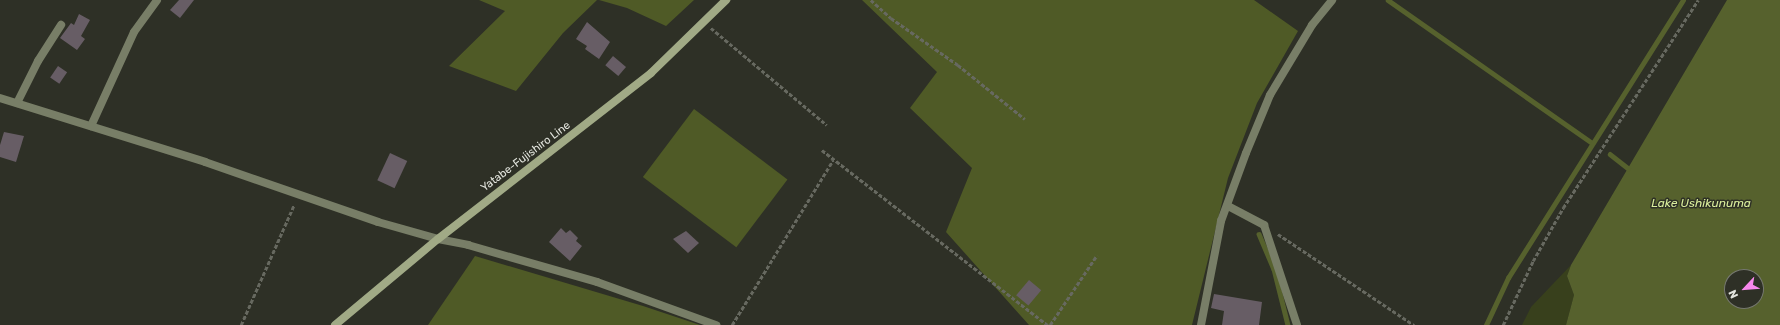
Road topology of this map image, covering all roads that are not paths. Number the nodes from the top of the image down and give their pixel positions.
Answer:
1 (156, 0) edge
2 (726, 0) edge
3 (1332, 0) edge
4 (61, 25) dead end
5 (0, 98) edge
6 (17, 103) junction
7 (91, 126) junction
8 (1228, 206) junction
9 (438, 239) junction
10 (335, 325) edge
11 (716, 325) edge
12 (1201, 325) edge
13 (1297, 325) edge

1 - 7 street
2 - 9 main road, Yatabe-Fujishiro Line
3 - 8 street
4 - 6 street
5 - 6 street
6 - 7 street
7 - 9 street
8 - 12 street
8 - 13 street
9 - 10 main road, Yatabe-Fujishiro Line
9 - 11 street

